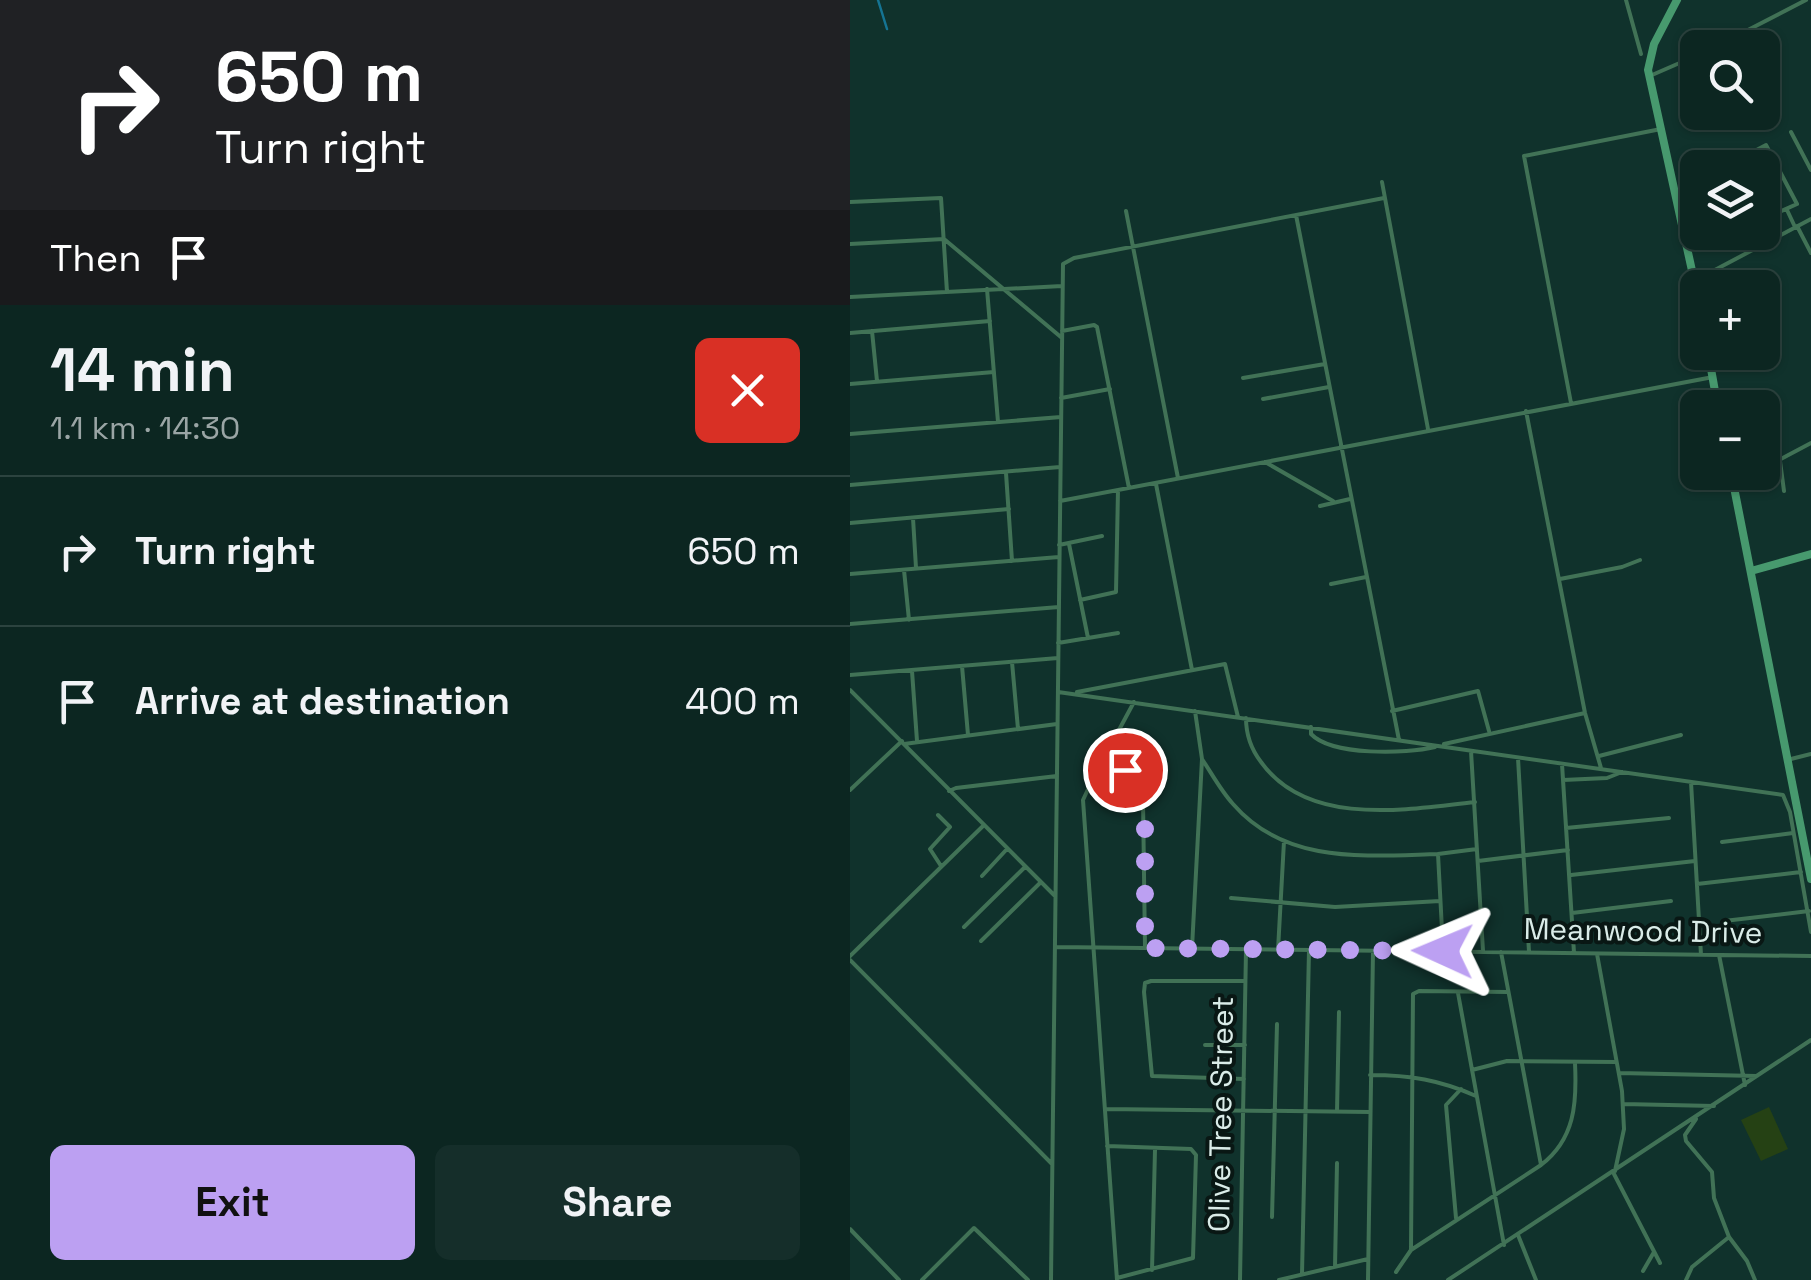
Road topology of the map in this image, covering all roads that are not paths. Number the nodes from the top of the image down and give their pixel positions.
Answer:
1 (1626, 0) edge
2 (1678, 0) edge
3 (1806, 0) edge
4 (1747, 30) edge
5 (1641, 54) dead end
6 (1680, 63) edge
7 (1649, 76) junction
8 (1662, 129) junction
9 (1791, 132) dead end
10 (1811, 170) edge
11 (1780, 171) edge
12 (1382, 182) dead end
13 (1384, 198) junction
14 (850, 202) edge
15 (1787, 210) junction
16 (1126, 211) dead end
17 (1780, 212) edge
18 (1296, 215) junction
19 (1680, 216) edge
20 (1810, 222) edge
21 (1796, 226) junction
22 (944, 239) junction
23 (850, 244) edge
24 (1134, 246) junction
25 (1811, 252) edge
26 (1714, 270) edge
27 (1062, 286) junction
28 (1002, 288) junction
29 (987, 289) junction
30 (947, 292) junction
31 (850, 297) edge
32 (990, 321) junction
33 (872, 331) junction
34 (1062, 331) junction
35 (850, 333) edge
36 (1062, 338) junction
37 (1324, 364) junction
38 (1711, 370) edge
39 (994, 372) junction
40 (1712, 377) junction
41 (1242, 378) dead end
42 (877, 382) junction
43 (850, 384) edge
44 (1329, 387) junction
45 (1110, 389) junction
46 (1715, 390) edge
47 (1062, 398) junction
48 (1263, 400) dead end
49 (1571, 403) junction
50 (1526, 412) junction
51 (1061, 417) junction
52 (998, 422) junction
53 (1428, 429) junction
54 (850, 434) edge
55 (1811, 444) edge
56 (1340, 447) junction
57 (1780, 460) joint
58 (1266, 462) junction
59 (1060, 467) junction
60 (1006, 473) junction
61 (1178, 478) junction
62 (1156, 483) junction
63 (850, 485) edge
64 (1129, 488) junction
65 (1118, 490) junction
66 (1735, 490) edge
67 (1784, 490) dead end
68 (1350, 499) junction
69 (1060, 501) junction
70 (1333, 501) junction
71 (1320, 506) dead end
72 (1009, 509) junction
73 (913, 518) junction
74 (850, 523) edge
75 (1102, 536) dead end
76 (1069, 544) junction
77 (1060, 545) junction
78 (1811, 554) edge
79 (1060, 557) junction
80 (1640, 560) dead end
81 (1012, 561) junction
82 (916, 568) junction
83 (904, 569) junction
84 (1751, 571) junction
85 (850, 574) edge
86 (1366, 577) junction
87 (1560, 579) junction
88 (1331, 584) dead end
89 (1080, 600) junction
90 (1059, 607) junction
91 (909, 620) junction
92 (850, 624) edge
93 (1118, 633) dead end
94 (1088, 638) junction
95 (1058, 643) junction
96 (1058, 658) junction
97 (1012, 662) junction
98 (962, 666) junction
99 (912, 670) junction
100 (1192, 670) junction
101 (850, 676) edge
102 (850, 690) edge
103 (1058, 692) junction
104 (1070, 694) junction
105 (1134, 702) junction
106 (1195, 711) junction
107 (1392, 711) junction
108 (1585, 712) junction
109 (1238, 717) junction
110 (1246, 718) junction
111 (1057, 724) junction
112 (1311, 727) junction
113 (1018, 729) junction
114 (1489, 733) junction
115 (1680, 735) dead end
116 (968, 736) junction
117 (1399, 740) junction
118 (917, 741) junction
119 (903, 742) junction
120 (1439, 746) junction
121 (1471, 751) junction
122 (1811, 754) edge
123 (1600, 756) junction
124 (1518, 758) junction
125 (1202, 759) junction
126 (1787, 760) junction
127 (1105, 764) junction
128 (1562, 764) junction
129 (1601, 769) junction
130 (1622, 772) junction
131 (1056, 776) junction
132 (1563, 780) junction
133 (1691, 782) junction
134 (850, 790) edge
135 (949, 791) junction
136 (1474, 802) junction
137 (1798, 812) junction
138 (1811, 815) edge
139 (938, 816) dead end
140 (1670, 818) dead end
141 (983, 826) junction
142 (1566, 828) junction
143 (1793, 833) junction
144 (1284, 841) junction
145 (1722, 842) dead end
146 (1008, 849) junction
147 (1477, 849) junction
148 (1568, 850) junction
149 (1438, 854) junction
150 (1523, 854) junction
151 (1696, 860) junction
152 (1478, 861) junction
153 (942, 866) junction
154 (1025, 867) junction
155 (1801, 872) junction
156 (1570, 875) junction
157 (982, 876) dead end
158 (1811, 879) edge
159 (1040, 883) junction
160 (1697, 884) junction
161 (1055, 896) junction
162 (1231, 898) dead end
163 (1672, 901) dead end
164 (1280, 902) junction
165 (1440, 902) junction
166 (1808, 911) junction
167 (1571, 913) junction
168 (1724, 921) dead end
169 (964, 926) dead end
170 (1811, 932) edge
171 (981, 941) dead end
172 (1054, 947) junction
173 (1094, 948) junction
174 (1145, 948) junction
175 (1192, 948) junction
176 (1246, 949) junction
177 (1278, 950) junction
178 (1309, 950) junction
179 (1373, 950) junction
180 (1443, 951) junction
181 (1484, 952) junction
182 (1501, 952) junction
183 (1529, 952) junction
184 (1574, 952) junction
185 (1597, 953) junction
186 (1701, 954) junction
187 (1718, 955) junction
188 (1811, 956) edge
189 (850, 958) edge
190 (1246, 982) junction
191 (1458, 992) junction
192 (1508, 992) junction
193 (1340, 1012) dead end
194 (1276, 1024) dead end
195 (1811, 1040) edge
196 (1246, 1045) junction
197 (1205, 1046) dead end
198 (1522, 1061) junction
199 (1575, 1062) junction
200 (1616, 1062) junction
201 (1472, 1070) junction
202 (1619, 1073) junction
203 (1370, 1075) junction
204 (1412, 1075) junction
205 (1744, 1075) junction
206 (1757, 1076) junction
207 (1244, 1079) junction
208 (1745, 1086) junction
209 (1461, 1090) junction
210 (1476, 1096) junction
211 (1624, 1104) junction
212 (1688, 1106) junction
213 (1714, 1106) junction
214 (1105, 1109) junction
215 (1243, 1110) junction
216 (1274, 1110) junction
217 (1306, 1111) junction
218 (1337, 1112) junction
219 (1370, 1112) junction
220 (1697, 1116) junction
221 (1107, 1146) junction
222 (1156, 1148) junction
223 (1337, 1162) dead end
224 (1052, 1164) junction
225 (1540, 1165) junction
226 (1614, 1172) junction
227 (1496, 1195) junction
228 (1272, 1216) dead end
229 (1456, 1220) junction
230 (850, 1229) edge
231 (1518, 1235) junction
232 (1729, 1237) junction
233 (1504, 1244) junction
234 (1411, 1250) junction
235 (1654, 1252) junction
236 (1368, 1259) junction
237 (1660, 1263) dead end
238 (1335, 1267) junction
239 (1152, 1270) junction
240 (1642, 1271) dead end
241 (1396, 1272) dead end
242 (1302, 1274) junction
243 (1117, 1279) edge
244 (1450, 1279) edge
245 (900, 1280) edge
246 (922, 1280) edge
247 (1028, 1280) edge
248 (1051, 1280) edge
249 (1240, 1280) edge
250 (1279, 1280) edge
251 (1368, 1280) edge
252 (1536, 1280) edge
253 (1686, 1280) edge
254 (1755, 1280) edge

1 - 5 street
2 - 7 main road
3 - 4 street
6 - 7 street
7 - 8 main road
8 - 19 main road
8 - 49 street
9 - 10 street
11 - 15 street
12 - 13 street
13 - 18 street
13 - 53 street
14 - 22 street
15 - 17 street
15 - 21 street
16 - 24 street
18 - 24 street
18 - 37 street
20 - 21 street
21 - 25 street
21 - 26 street
22 - 23 street
22 - 28 street
22 - 30 street
24 - 27 street
24 - 61 street
27 - 28 street
27 - 34 street
28 - 29 street
28 - 36 street
29 - 30 street
29 - 32 street
30 - 31 street
32 - 33 street
32 - 39 street
33 - 35 street
33 - 42 street
34 - 36 street
34 - 45 street
36 - 47 street
37 - 41 street
37 - 44 street
38 - 40 main road
39 - 42 street
39 - 52 street
40 - 46 main road
40 - 49 street
42 - 43 street
44 - 48 street
44 - 56 street
45 - 47 street
45 - 64 street
47 - 51 street
49 - 50 street
50 - 53 street
50 - 87 street
51 - 52 street
51 - 59 street
52 - 54 street
53 - 56 street
55 - 57 street
56 - 58 street
56 - 68 street
57 - 67 street
58 - 61 street
58 - 70 street
59 - 60 street
59 - 69 street
60 - 63 street
60 - 72 street
61 - 62 street
62 - 64 street
62 - 100 street
64 - 65 street
65 - 69 street
65 - 89 street
66 - 84 main road
68 - 70 street
68 - 86 street
69 - 77 street
70 - 71 street
72 - 73 street
72 - 81 street
73 - 74 street
73 - 82 street
75 - 76 street
76 - 77 street
76 - 89 street
77 - 79 street
78 - 84 main road
79 - 81 street
79 - 90 street
80 - 87 street
81 - 82 street
82 - 83 street
83 - 85 street
83 - 91 street
84 - 126 main road
86 - 88 street
86 - 107 street
87 - 108 street
89 - 94 street
90 - 91 street
90 - 95 street
91 - 92 street
93 - 94 street
94 - 95 street
95 - 96 street
96 - 97 street
96 - 103 street
97 - 98 street
97 - 113 street
98 - 99 street
98 - 116 street
99 - 101 street
99 - 118 street
100 - 104 street
100 - 109 street
102 - 119 street
103 - 104 street
103 - 111 street
104 - 105 street
105 - 106 street
105 - 127 street
106 - 109 street
106 - 125 street
107 - 114 street
107 - 117 street
108 - 114 street
108 - 123 street
109 - 110 street
110 - 112 street
110 - 136 street
111 - 113 street
111 - 131 street
112 - 117 street
112 - 120 street
113 - 116 street
114 - 120 street
115 - 123 street
116 - 118 street
117 - 120 street
118 - 119 street
119 - 134 street
119 - 135 street
120 - 121 street
121 - 124 street
121 - 136 street
122 - 126 street
123 - 129 street
124 - 128 street
124 - 150 street
125 - 144 street
125 - 175 street
126 - 137 main road
127 - 173 street
127 - 174 street
128 - 129 street
128 - 132 street
129 - 130 street
130 - 132 street
130 - 133 street
131 - 135 street
131 - 161 street
132 - 142 street
133 - 143 street
133 - 151 street
135 - 141 street
136 - 147 street
137 - 138 street
137 - 158 main road
139 - 153 street
140 - 142 street
141 - 146 street
141 - 153 street
142 - 148 street
143 - 145 street
143 - 155 street
144 - 149 street
144 - 164 street
146 - 154 street
146 - 157 street
147 - 149 street
147 - 152 street
148 - 150 street
148 - 156 street
149 - 165 street
150 - 152 street
150 - 183 street
151 - 156 street
151 - 160 street
152 - 181 street
153 - 189 street
154 - 159 street
154 - 169 street
155 - 160 street
155 - 166 street
156 - 167 street
159 - 161 street
159 - 171 street
160 - 186 street
161 - 172 street
162 - 164 street
163 - 167 street
164 - 165 street
164 - 177 street
165 - 180 street
166 - 168 street
166 - 170 street
167 - 184 street
172 - 173 street, Meanwood Drive
172 - 224 street
173 - 174 street, Meanwood Drive
173 - 214 street
174 - 175 street, Meanwood Drive
175 - 176 street, Meanwood Drive
176 - 177 street, Meanwood Drive
176 - 190 street, Olive Tree Street
177 - 178 street, Meanwood Drive
178 - 179 street, Meanwood Drive
178 - 217 street
179 - 180 street, Meanwood Drive
179 - 203 street
180 - 181 street, Meanwood Drive
181 - 182 street, Meanwood Drive
182 - 183 street, Meanwood Drive
182 - 192 street
183 - 184 street, Meanwood Drive
184 - 185 street, Meanwood Drive
185 - 186 street, Meanwood Drive
185 - 200 street
186 - 187 street, Meanwood Drive
187 - 188 street, Meanwood Drive
187 - 205 street
189 - 224 street
190 - 196 street, Olive Tree Street
190 - 207 street
191 - 192 street
191 - 201 street
191 - 204 street
192 - 198 street
193 - 218 street
194 - 216 street
195 - 206 street
196 - 197 street
196 - 207 street, Olive Tree Street
198 - 199 street
198 - 201 street
198 - 225 street
199 - 200 street
199 - 225 street
200 - 202 street
201 - 210 street
202 - 205 street
202 - 211 street
203 - 204 street
203 - 219 street
204 - 209 street
204 - 234 street
205 - 206 street
205 - 208 street
206 - 208 street
207 - 215 street, Olive Tree Street
208 - 213 street
209 - 210 street
209 - 229 street
210 - 227 street
211 - 212 street
211 - 226 street
212 - 213 street
212 - 220 street
213 - 220 street
214 - 215 street
214 - 221 street
215 - 216 street
215 - 249 street, Olive Tree Street
216 - 217 street
216 - 228 street
217 - 218 street
217 - 242 street
218 - 219 street
219 - 236 street
220 - 226 street
220 - 232 street
221 - 222 street
221 - 243 street
222 - 239 street
222 - 239 street
223 - 238 street
224 - 248 street
225 - 227 street
226 - 231 street
226 - 235 street
227 - 229 street
227 - 233 street
229 - 234 street
230 - 245 street
231 - 233 street
231 - 252 street
232 - 253 street
232 - 254 street
233 - 244 street
234 - 241 street
235 - 237 street
235 - 240 street
236 - 238 street
236 - 251 street
238 - 242 street
239 - 243 street
242 - 250 street
246 - 247 street

